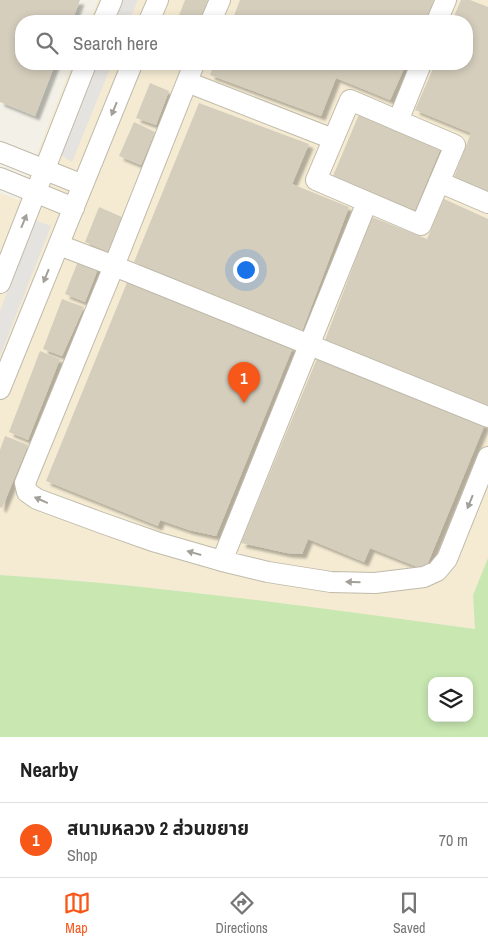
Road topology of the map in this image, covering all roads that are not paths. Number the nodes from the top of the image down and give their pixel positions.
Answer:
1 (112, 0) edge
2 (158, 0) edge
3 (220, 0) edge
4 (446, 0) edge
5 (106, 15) edge
6 (152, 15) edge
7 (214, 15) edge
8 (440, 15) edge
9 (84, 70) edge
10 (130, 70) edge
11 (419, 70) edge
12 (191, 73) edge
13 (398, 121) junction
14 (333, 139) junction
15 (0, 152) edge
16 (44, 170) junction
17 (0, 178) edge
18 (439, 182) junction
19 (83, 186) junction
20 (36, 192) junction
21 (367, 202) junction
22 (488, 203) edge
23 (74, 208) junction
24 (59, 245) junction
25 (114, 266) junction
26 (0, 283) edge
27 (309, 345) junction
28 (0, 390) edge
29 (488, 417) edge
30 (488, 457) edge
31 (222, 561) junction

1 - 5 street
2 - 6 street
3 - 7 street
4 - 8 street
9 - 16 street
10 -> 19 street
11 - 13 street
12 - 14 street
12 - 25 street
13 - 14 street
13 - 18 street
14 - 21 street
15 - 16 street
16 - 19 street
16 - 20 street
17 - 20 street
18 - 21 street
18 - 22 street
19 - 23 street
20 - 23 street
26 -> 20 street
21 - 27 street
23 - 24 street
24 - 25 street
24 -> 28 street
25 - 27 street
31 -> 25 street
27 - 29 street
27 - 31 street
30 -> 31 street

